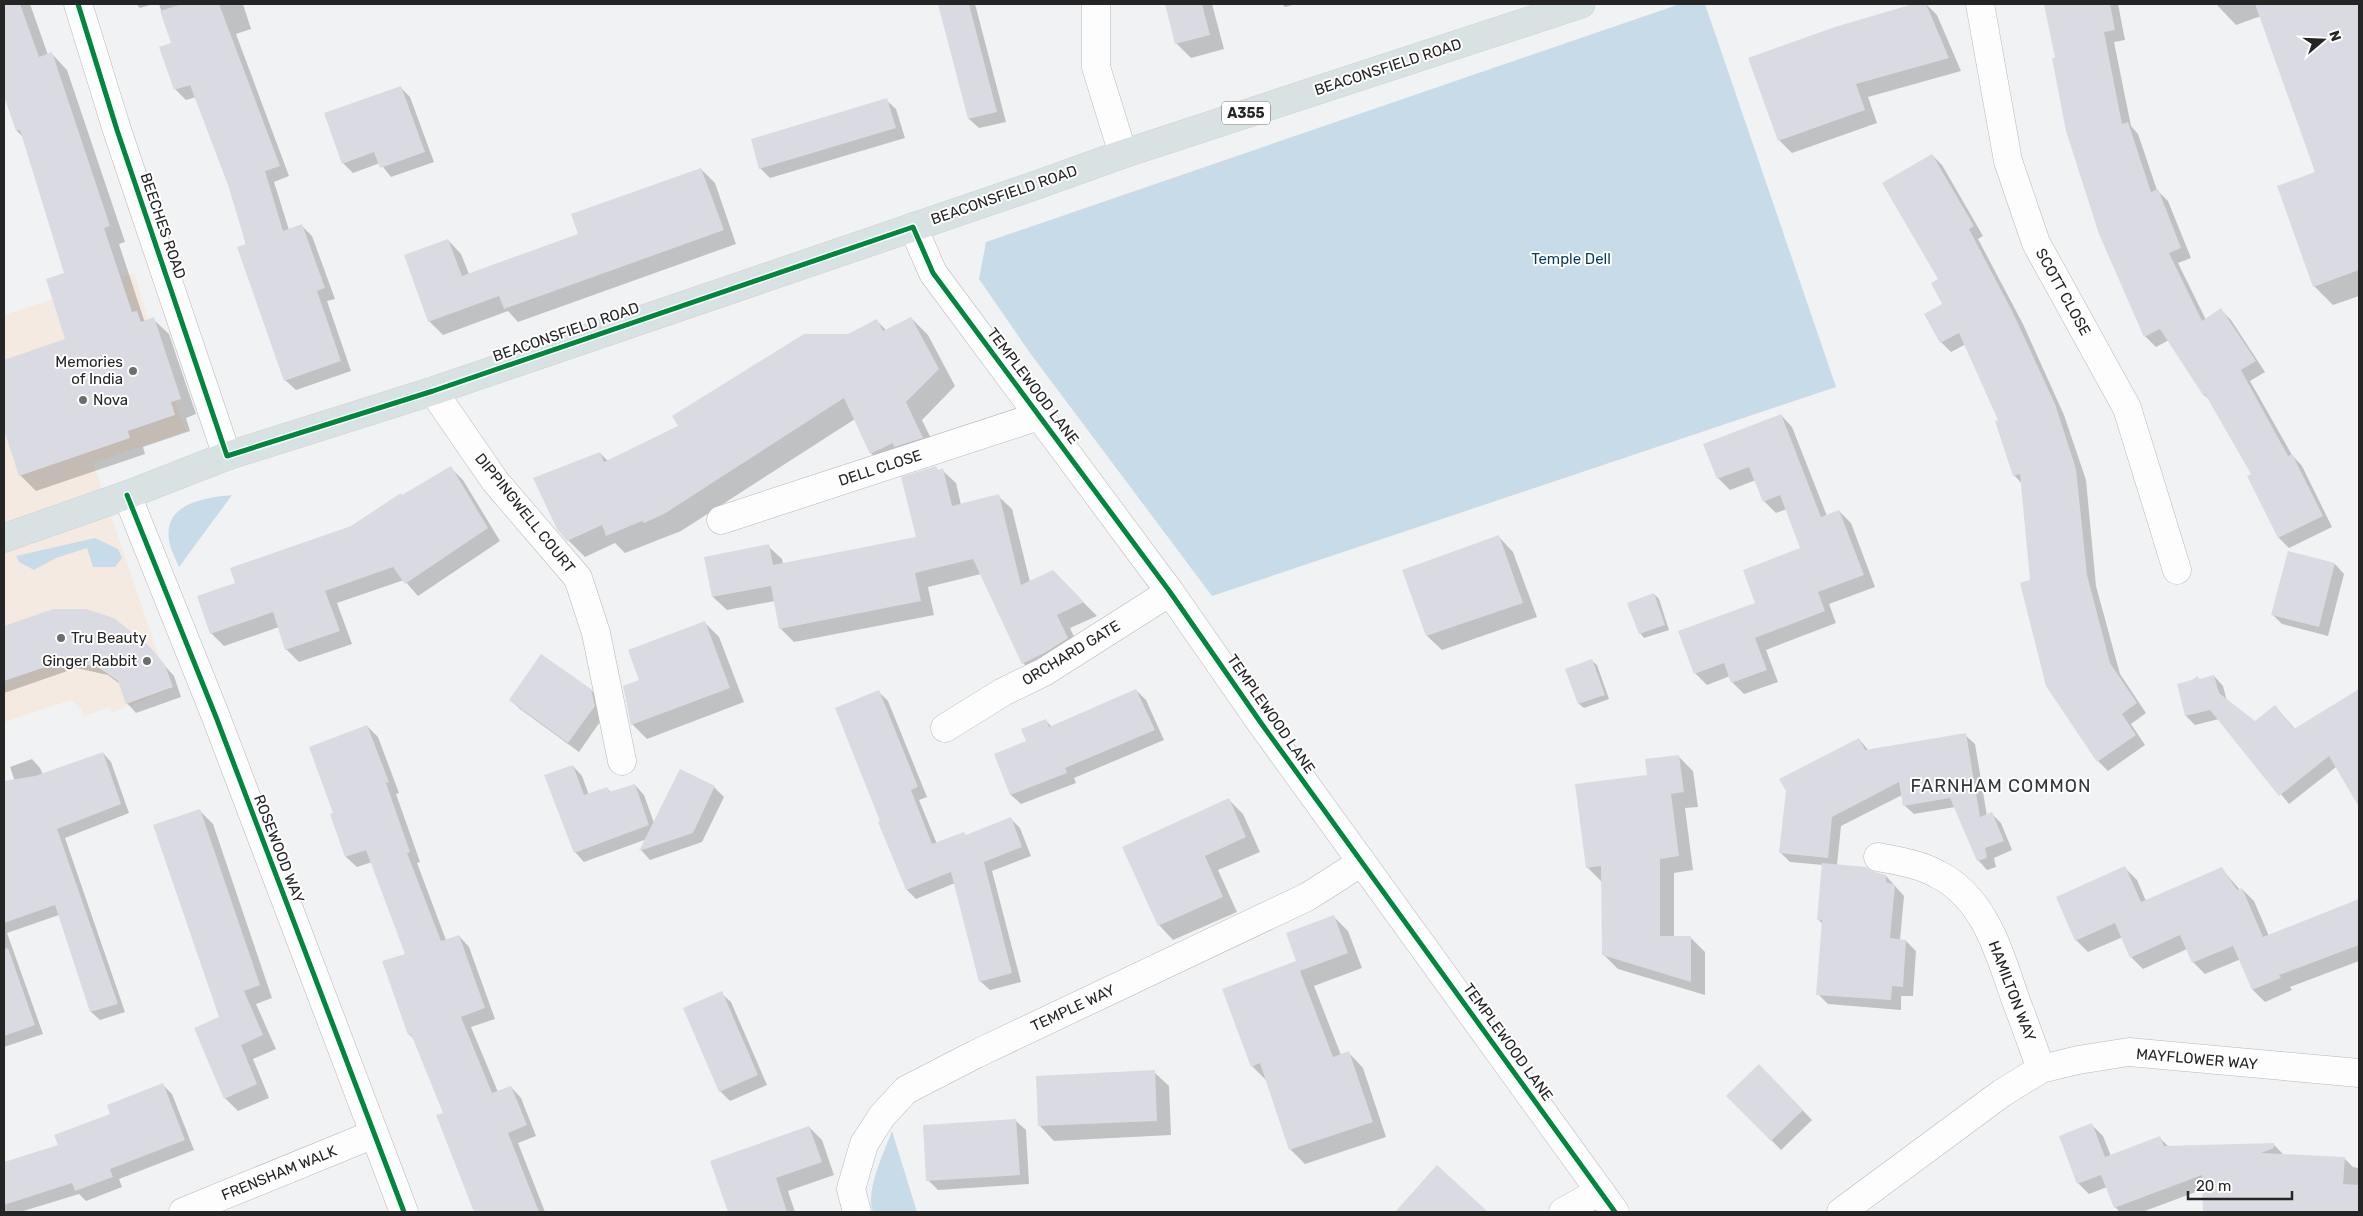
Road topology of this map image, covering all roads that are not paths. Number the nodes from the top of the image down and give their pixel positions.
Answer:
1 (78, 4) edge
2 (1096, 4) edge
3 (1581, 4) edge
4 (1980, 4) edge
5 (1123, 154) junction
6 (912, 227) junction
7 (433, 391) junction
8 (1038, 416) junction
9 (226, 456) junction
10 (127, 495) junction
11 (721, 520) dead end
12 (4, 538) edge
13 (2177, 570) dead end
14 (1170, 592) junction
15 (945, 728) dead end
16 (622, 761) dead end
17 (1878, 858) dead end
18 (1362, 862) junction
19 (2041, 1070) junction
20 (2359, 1073) edge
21 (374, 1134) junction
22 (1608, 1202) edge
23 (183, 1212) edge
24 (404, 1212) edge
25 (857, 1212) edge
26 (1564, 1212) edge
27 (1841, 1212) edge

1 - 9 street, BEECHES ROAD
2 - 5 street
3 - 5 main road, BEACONSFIELD ROAD / A355
4 - 13 street, SCOTT CLOSE
5 - 6 main road, BEACONSFIELD ROAD / A355
6 - 7 main road, BEACONSFIELD ROAD / A355
6 - 8 street, TEMPLEWOOD LANE
7 - 9 main road, BEACONSFIELD ROAD / A355
7 - 16 street, DIPPINGWELL COURT
8 - 11 street, DELL CLOSE
8 - 14 street, TEMPLEWOOD LANE
9 - 10 main road, BEACONSFIELD ROAD / A355
10 - 12 main road, BEACONSFIELD ROAD / A355
10 - 21 street, ROSEWOOD WAY
14 - 15 street, ORCHARD GATE
14 - 18 street, TEMPLEWOOD LANE
17 - 19 street, HAMILTON WAY
18 - 22 street, TEMPLEWOOD LANE
18 - 25 street, TEMPLE WAY
19 - 20 street, MAYFLOWER WAY
19 - 27 street, MAYFLOWER WAY
21 - 23 street, FRENSHAM WALK
21 - 24 street, ROSEWOOD WAY
22 - 26 street

